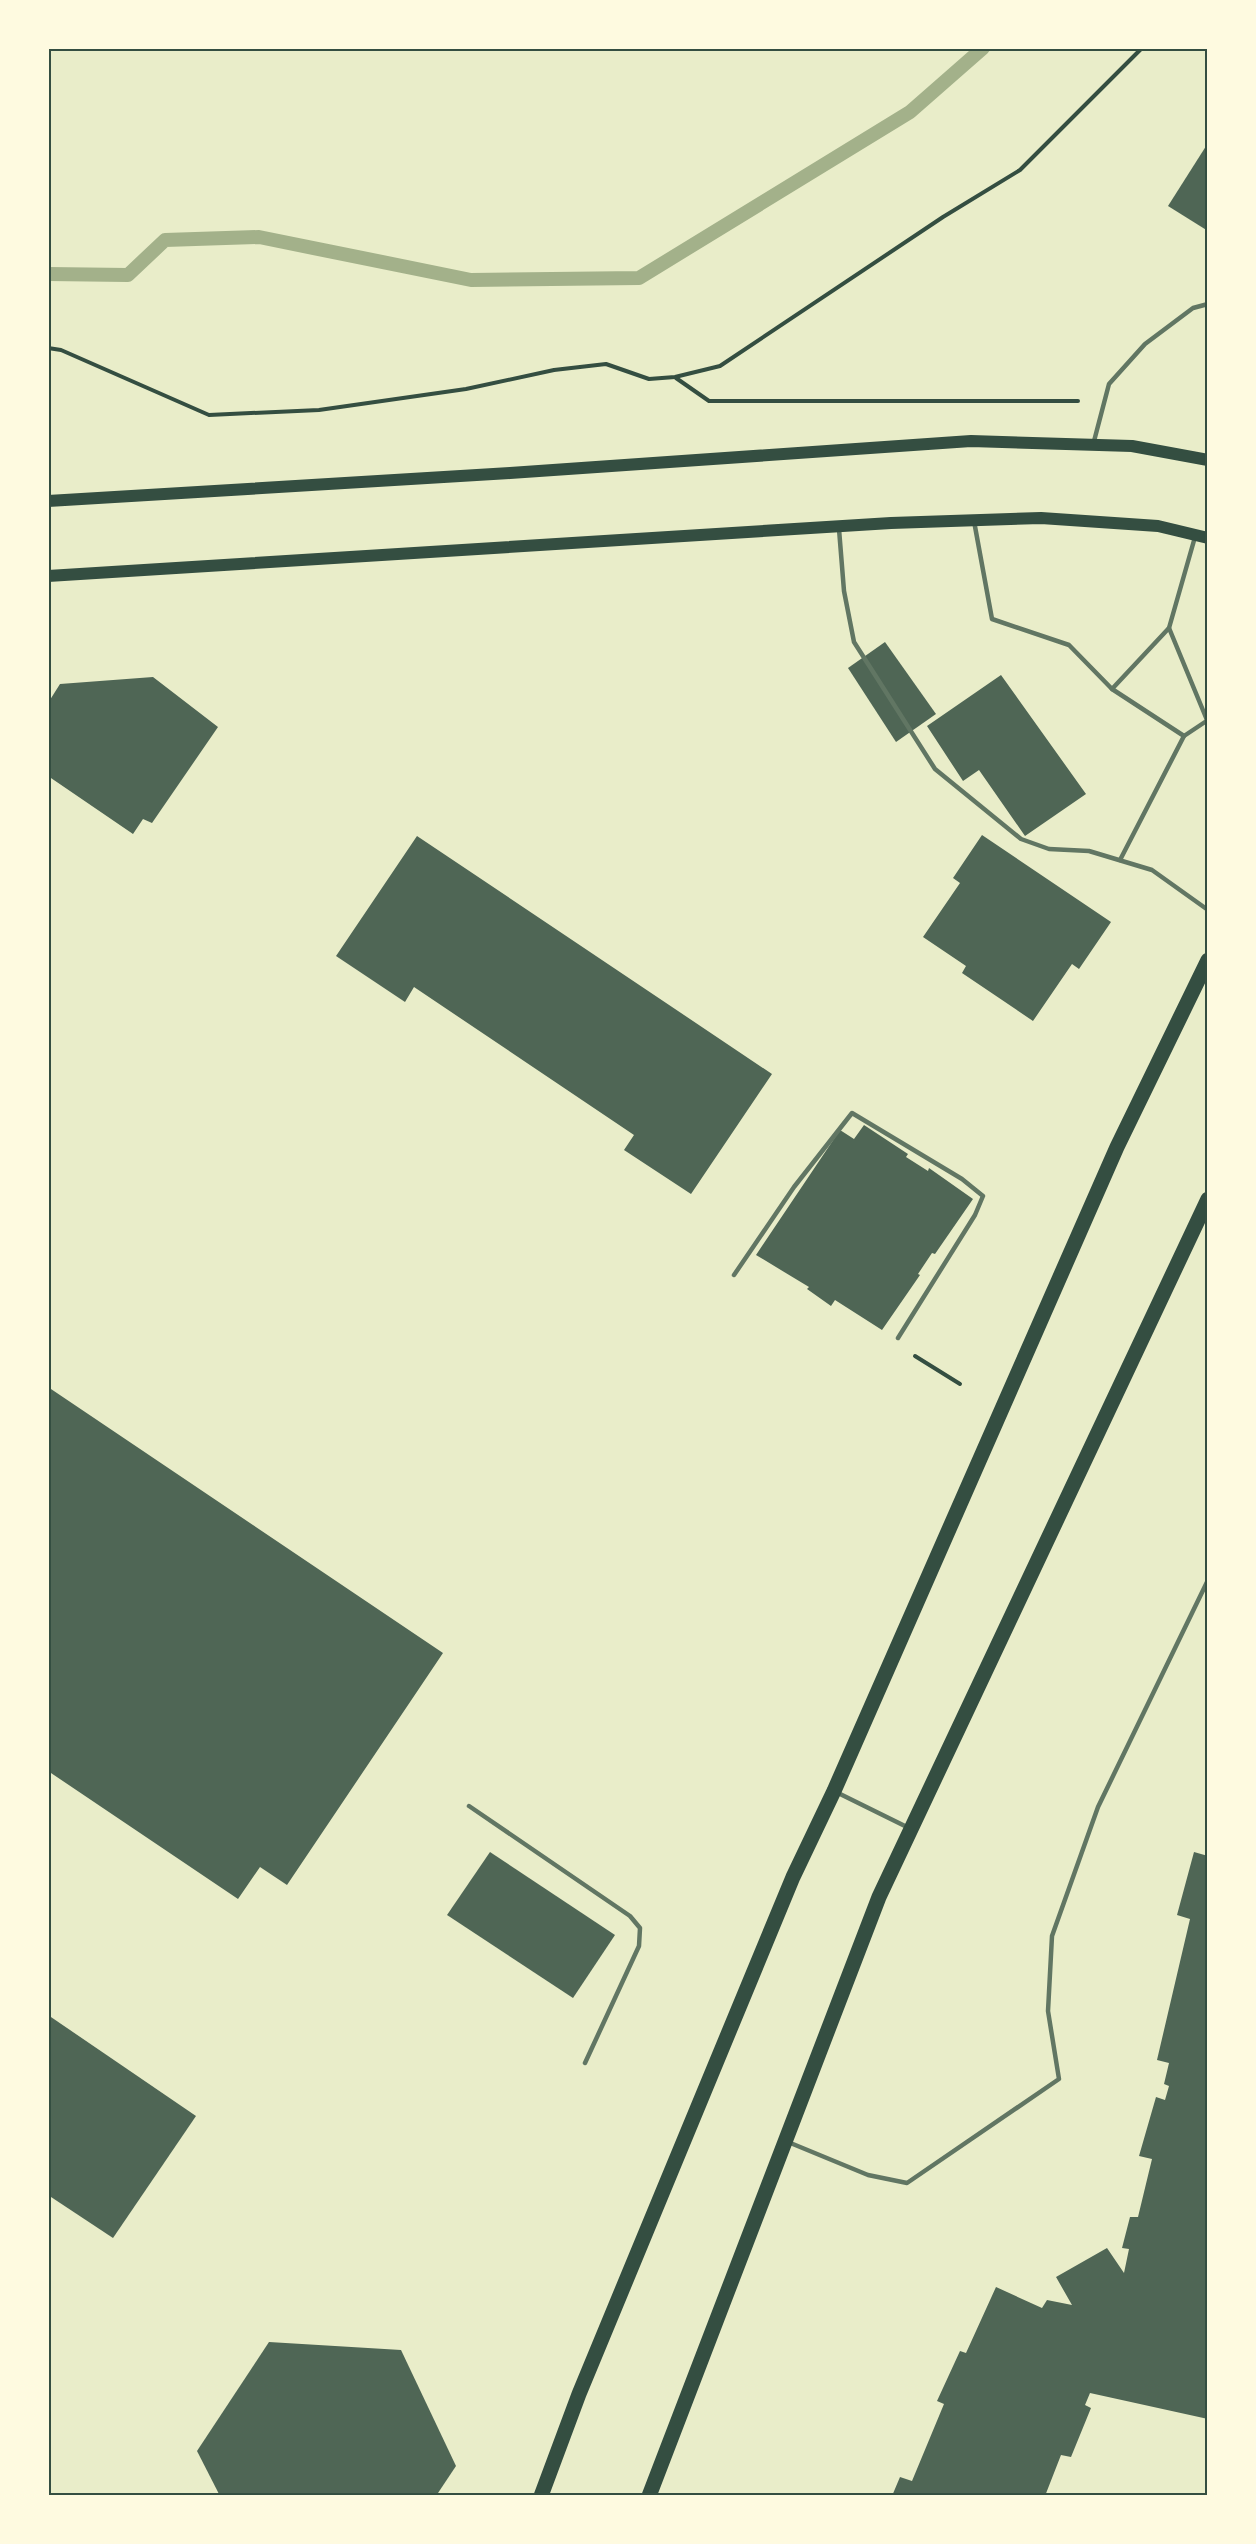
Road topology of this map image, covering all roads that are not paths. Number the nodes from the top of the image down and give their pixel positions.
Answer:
1 (1208, 304) edge
2 (1093, 445) junction
3 (1208, 460) edge
4 (48, 501) edge
5 (974, 521) junction
6 (838, 526) junction
7 (1202, 536) edge
8 (48, 576) edge
9 (1168, 628) junction
10 (1112, 689) junction
11 (1208, 720) edge
12 (1184, 736) junction
13 (1120, 860) junction
14 (1208, 910) edge
15 (1208, 960) edge
16 (1208, 1199) edge
17 (1204, 1216) edge
18 (734, 1275) dead end
19 (898, 1338) dead end
20 (1208, 1580) edge
21 (834, 1791) junction
22 (469, 1806) dead end
23 (912, 1829) junction
24 (585, 2063) dead end
25 (786, 2141) junction
26 (541, 2496) edge
27 (649, 2496) edge

1 - 2 lane
2 - 3 main road
2 - 4 main road
5 - 6 main road
5 - 7 main road
5 - 10 lane
6 - 8 main road
6 - 13 lane
7 - 9 lane
9 - 10 lane
9 - 11 lane
10 - 12 lane
11 - 12 lane
12 - 13 lane
13 - 14 lane
15 - 21 main road
16 - 17 main road
17 - 23 main road
18 - 19 lane
20 - 25 lane
21 - 23 lane
21 - 26 main road
22 - 24 lane
23 - 25 main road
25 - 27 main road

